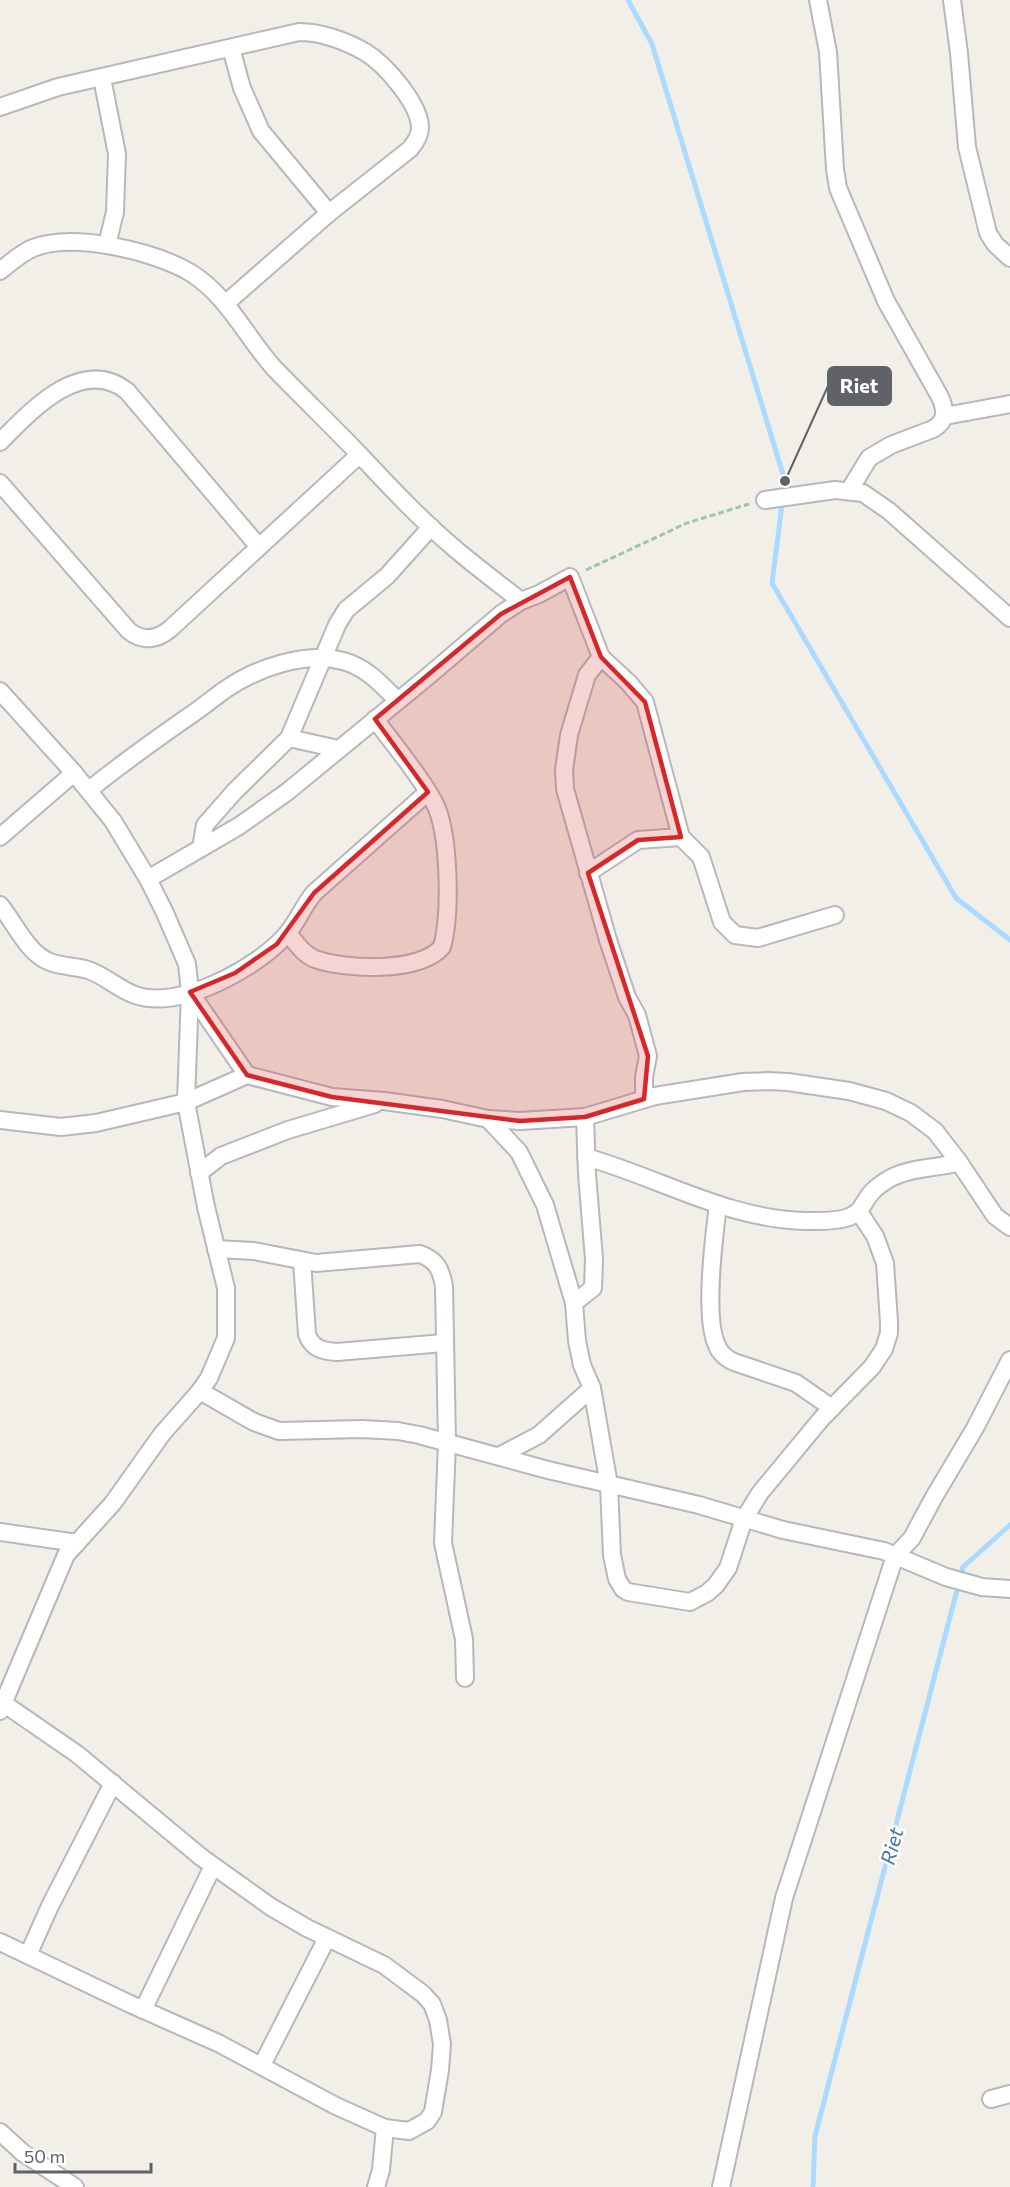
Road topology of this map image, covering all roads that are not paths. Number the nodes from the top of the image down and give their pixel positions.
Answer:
1 (818, 0) edge
2 (952, 0) edge
3 (231, 48) junction
4 (102, 78) junction
5 (0, 107) edge
6 (329, 213) junction
7 (107, 245) junction
8 (1010, 258) edge
9 (0, 271) edge
10 (225, 304) junction
11 (1010, 404) edge
12 (945, 416) junction
13 (0, 442) edge
14 (360, 455) junction
15 (0, 483) edge
16 (849, 490) junction
17 (765, 500) road end
18 (431, 527) junction
19 (259, 547) junction
20 (521, 601) junction
21 (1010, 618) edge
22 (601, 657) junction
23 (323, 658) junction
24 (0, 691) edge
25 (398, 701) junction
26 (375, 719) junction
27 (289, 738) junction
28 (339, 749) junction
29 (74, 773) junction
30 (89, 790) junction
31 (428, 792) junction
32 (0, 837) edge
33 (681, 837) junction
34 (201, 848) junction
35 (588, 873) junction
36 (148, 879) junction
37 (0, 905) edge
38 (835, 915) dead end
39 (288, 933) junction
40 (190, 992) junction
41 (247, 1075) junction
42 (644, 1099) junction
43 (384, 1101) junction
44 (186, 1102) junction
45 (585, 1117) junction
46 (488, 1119) junction
47 (0, 1120) edge
48 (586, 1157) junction
49 (959, 1162) junction
50 (200, 1173) junction
51 (718, 1205) junction
52 (859, 1212) junction
53 (1010, 1227) edge
54 (216, 1249) junction
55 (302, 1261) junction
56 (574, 1303) junction
57 (444, 1343) junction
58 (1010, 1360) edge
59 (592, 1388) junction
60 (200, 1390) junction
61 (832, 1408) junction
62 (447, 1443) junction
63 (499, 1456) junction
64 (609, 1485) junction
65 (744, 1519) junction
66 (0, 1532) edge
67 (76, 1543) junction
68 (895, 1556) junction
69 (1010, 1589) edge
70 (465, 1678) dead end
71 (2, 1707) edge
72 (113, 1783) junction
73 (213, 1866) junction
74 (327, 1938) junction
75 (0, 1942) edge
76 (28, 1955) junction
77 (143, 2010) junction
78 (262, 2065) junction
79 (1010, 2094) edge
80 (991, 2099) dead end
81 (385, 2128) junction
82 (0, 2132) edge
83 (75, 2187) edge
84 (376, 2187) edge
85 (721, 2187) edge

1 - 12 street
2 - 8 street
3 - 4 street
3 - 6 street
3 - 6 street
4 - 5 street
4 - 7 street
6 - 10 street
7 - 9 street
7 - 10 street
10 - 14 street
11 - 12 street
12 - 16 street
13 - 19 street
14 - 18 street
14 - 19 street
15 - 19 street
16 - 17 street
16 - 21 street
18 - 20 street
18 - 23 street
20 - 22 street
20 - 25 street
22 - 33 street
22 - 35 street
23 - 25 street
23 - 27 street
23 - 30 street
24 - 29 street
25 - 26 street
26 - 28 street
26 - 31 street
27 - 28 street
27 - 34 street
28 - 34 street
29 - 30 street
29 - 32 street
30 - 36 street
31 - 39 street
31 - 39 street
33 - 35 street
33 - 38 street
34 - 36 street
35 - 42 street
36 - 40 street
37 - 40 street
39 - 40 street
40 - 41 street
40 - 44 street
41 - 43 street
41 - 44 street
42 - 45 street
42 - 49 street
43 - 46 street
43 - 50 street
44 - 47 street
44 - 50 street
45 - 46 street
45 - 48 street
46 - 56 street
48 - 51 street
48 - 56 street
49 - 52 street
49 - 53 street
50 - 54 street
51 - 52 street
51 - 61 street
52 - 61 street
54 - 55 street
54 - 60 street
55 - 57 street
55 - 57 street
56 - 59 street
57 - 62 street
58 - 68 street
59 - 63 street
59 - 64 street
60 - 62 street
60 - 67 street
61 - 65 street
62 - 63 street
62 - 70 street
63 - 64 street
64 - 65 street
64 - 65 street
65 - 68 street
66 - 67 street
67 - 71 street
68 - 69 street
68 - 85 street
71 - 72 street
72 - 73 street
72 - 76 street
73 - 74 street
73 - 77 street
74 - 78 street
74 - 81 street
75 - 76 street
76 - 77 street
77 - 78 street
78 - 81 street
79 - 80 street
81 - 84 street
82 - 83 street

